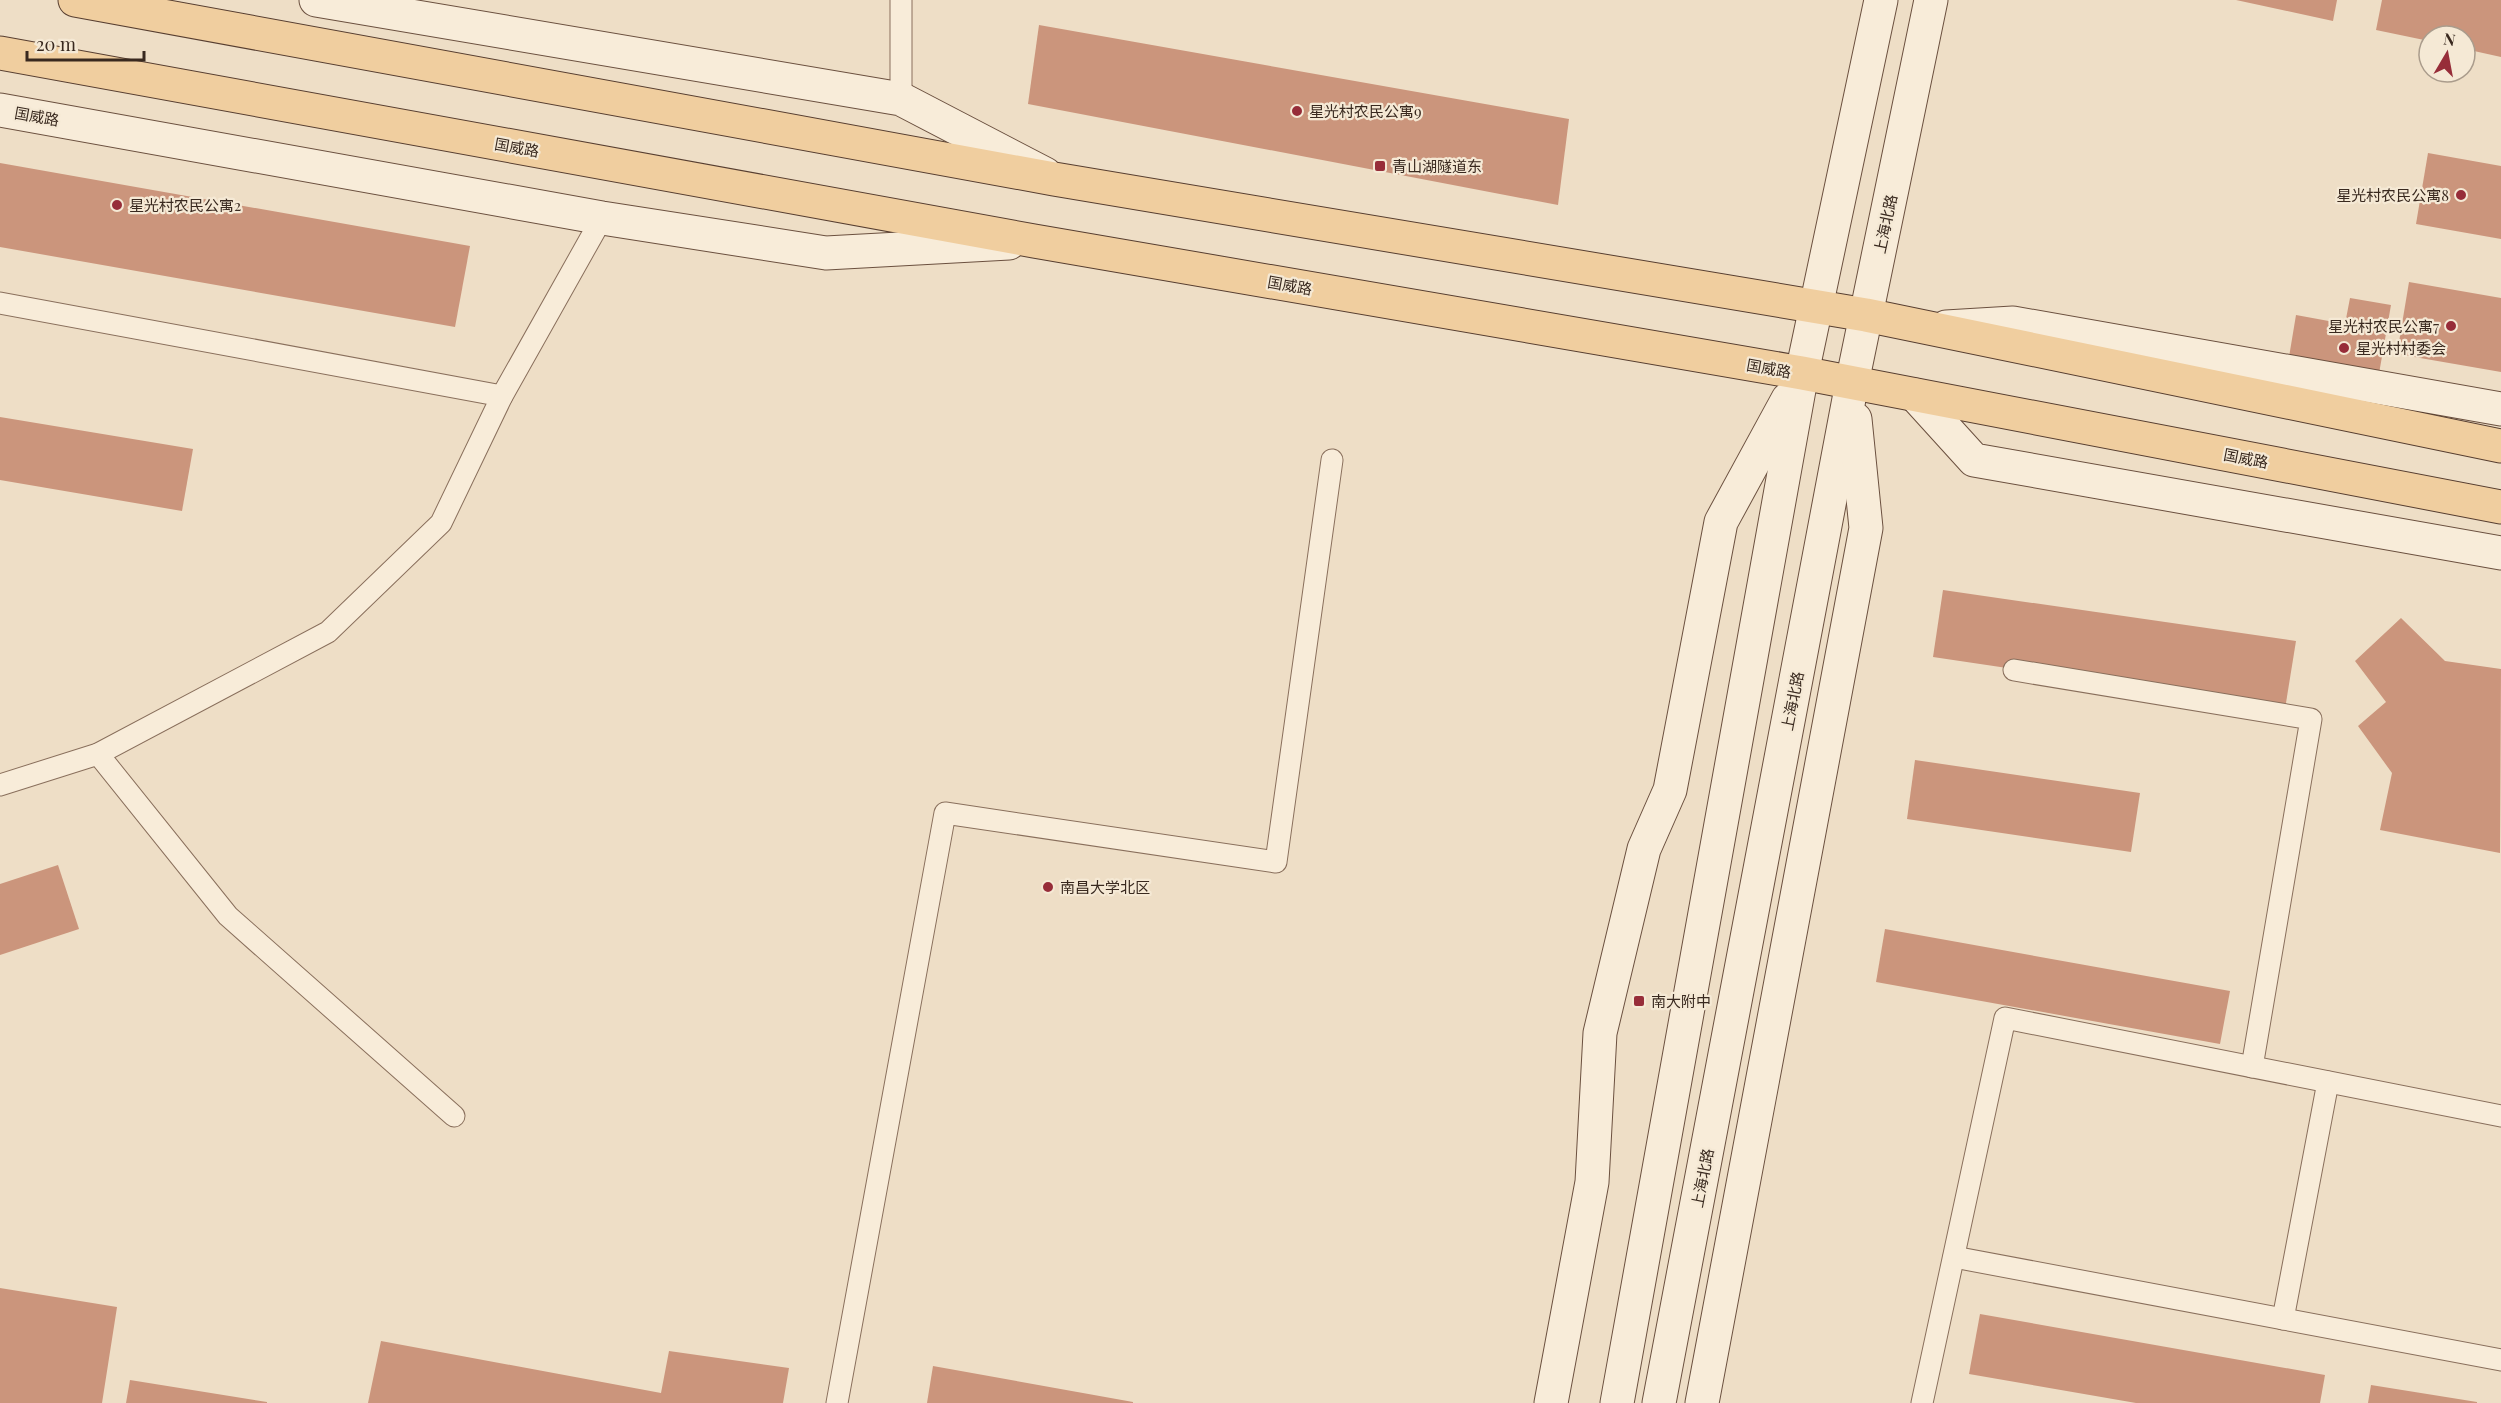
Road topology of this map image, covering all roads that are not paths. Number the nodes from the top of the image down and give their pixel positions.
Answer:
1 (75, 0) edge
2 (316, 0) edge
3 (900, 0) edge
4 (1881, 0) edge
5 (1930, 0) edge
6 (0, 53) edge
7 (902, 99) junction
8 (0, 110) edge
9 (1054, 179) junction
10 (602, 218) junction
11 (1034, 241) junction
12 (0, 303) edge
13 (1815, 306) junction
14 (1866, 315) junction
15 (1929, 328) junction
16 (1802, 373) junction
17 (1852, 383) junction
18 (1914, 394) junction
19 (502, 396) junction
20 (2501, 409) edge
21 (2501, 446) edge
22 (1332, 460) dead end
23 (2501, 507) edge
24 (2501, 553) edge
25 (2014, 670) dead end
26 (98, 754) junction
27 (0, 785) edge
28 (2252, 1067) junction
29 (2328, 1082) junction
30 (454, 1116) dead end
31 (2501, 1116) edge
32 (1953, 1257) junction
33 (2283, 1319) junction
34 (2501, 1360) edge
35 (837, 1403) edge
36 (1551, 1403) edge
37 (1617, 1403) edge
38 (1659, 1403) edge
39 (1702, 1403) edge
40 (1922, 1403) edge

1 - 9 main road
2 - 7 main road
3 - 7 lane
4 - 13 main road
5 - 14 main road, 上海北路
6 - 11 main road, 国威路
7 - 9 main road
8 - 10 main road, 国威路
9 - 13 main road
10 - 11 main road, 国威路
10 - 19 lane
11 - 16 main road, 国威路
12 - 19 lane
13 - 14 main road
13 - 16 main road
14 - 15 main road
14 - 17 main road, 上海北路
15 - 20 main road
15 - 21 main road
16 - 17 main road, 国威路
16 - 36 main road
16 - 37 main road
17 - 18 main road, 国威路
17 - 38 main road, 上海北路
17 - 39 main road
18 - 23 main road, 国威路
18 - 24 main road
19 - 26 lane
22 - 35 lane
25 - 28 lane
26 - 27 lane
26 - 30 lane
28 - 29 lane
28 - 32 lane
29 - 31 lane
29 - 33 lane
32 - 33 lane
32 - 40 lane
33 - 34 lane

